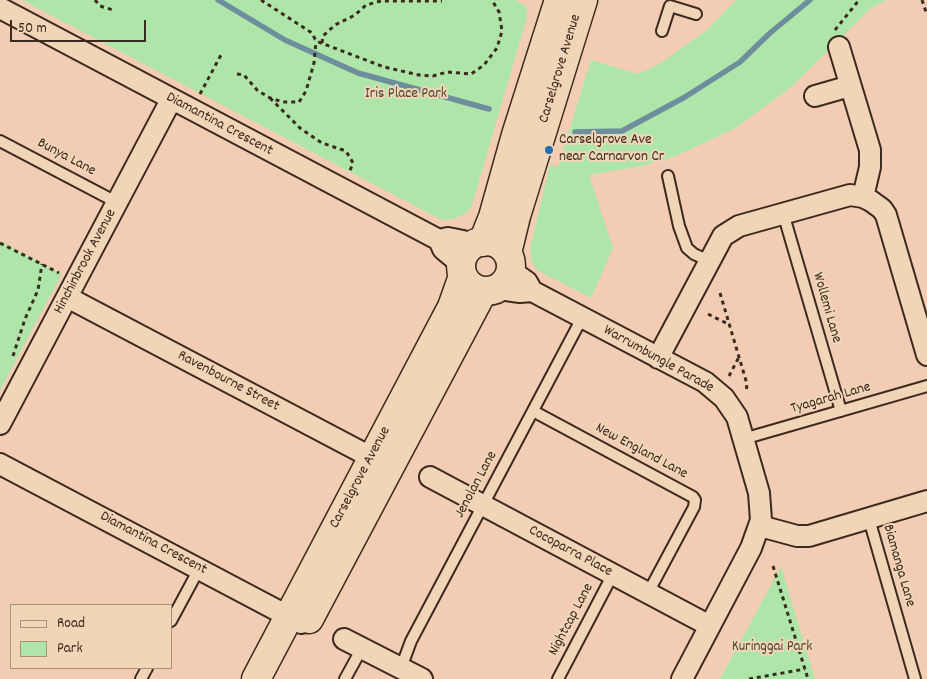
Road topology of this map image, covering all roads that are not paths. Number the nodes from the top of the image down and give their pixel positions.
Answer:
1 (559, 0) edge
2 (583, 0) edge
3 (672, 3) edge
4 (0, 8) edge
5 (696, 14) dead end
6 (662, 32) dead end
7 (839, 50) road end
8 (850, 86) junction
9 (815, 96) dead end
10 (172, 100) junction
11 (0, 140) edge
12 (668, 176) dead end
13 (863, 197) junction
14 (118, 202) junction
15 (783, 212) junction
16 (709, 261) junction
17 (485, 266) junction
18 (67, 287) junction
19 (582, 318) junction
20 (927, 355) edge
21 (658, 358) junction
22 (927, 386) edge
23 (533, 411) junction
24 (841, 411) junction
25 (0, 424) edge
26 (743, 439) junction
27 (381, 462) junction
28 (0, 464) edge
29 (430, 478) dead end
30 (927, 501) edge
31 (483, 505) junction
32 (869, 519) junction
33 (760, 526) junction
34 (199, 569) junction
35 (612, 574) junction
36 (648, 593) junction
37 (172, 620) edge
38 (298, 621) junction
39 (710, 626) junction
40 (353, 643) joint
41 (401, 668) junction
42 (256, 679) edge
43 (277, 679) edge
44 (345, 679) edge
45 (422, 679) edge
46 (558, 679) edge
47 (682, 679) edge
48 (915, 679) edge

1 - 17 street, Carselgrove Avenue
2 - 17 street, Carselgrove Avenue
3 - 5 lane
3 - 6 lane
4 - 10 street, Diamantina Crescent
7 - 8 street
8 - 9 street
8 - 13 street
10 - 14 street, Hinchinbrook Avenue
10 - 17 street, Diamantina Crescent
11 - 14 lane, Bunya Lane
12 - 16 lane
13 - 15 street
13 - 20 street
14 - 18 street, Hinchinbrook Avenue
15 - 16 street
15 - 24 lane, Wollemi Lane
16 - 21 street
17 - 19 street, Warrumbungle Parade
17 - 27 street, Carselgrove Avenue
18 - 25 street, Hinchinbrook Avenue
18 - 27 street, Ravenbourne Street
19 - 21 street, Warrumbungle Parade
19 - 23 lane, Jenolan Lane
21 - 26 street, Warrumbungle Parade
22 - 24 lane, Tyagarah Lane
23 - 31 lane, Jenolan Lane
23 - 36 lane, New England Lane
24 - 26 lane, Tyagarah Lane
26 - 33 street, Warrumbungle Parade
27 - 38 street, Carselgrove Avenue
28 - 34 street, Diamantina Crescent
29 - 31 street, Cocoparra Place
30 - 32 street
31 - 35 street, Cocoparra Place
31 - 41 lane, Jenolan Lane
32 - 33 street
32 - 48 lane, Biamanga Lane
33 - 39 street, Warrumbungle Parade
34 - 37 lane
34 - 38 street, Diamantina Crescent
35 - 36 street, Cocoparra Place
35 - 46 lane, Nightcap Lane
36 - 39 street, Cocoparra Place
38 - 42 street, Carselgrove Avenue
38 - 43 street, Carselgrove Avenue
39 - 47 street, Warrumbungle Parade
40 - 41 street
40 - 44 lane
41 - 45 street

